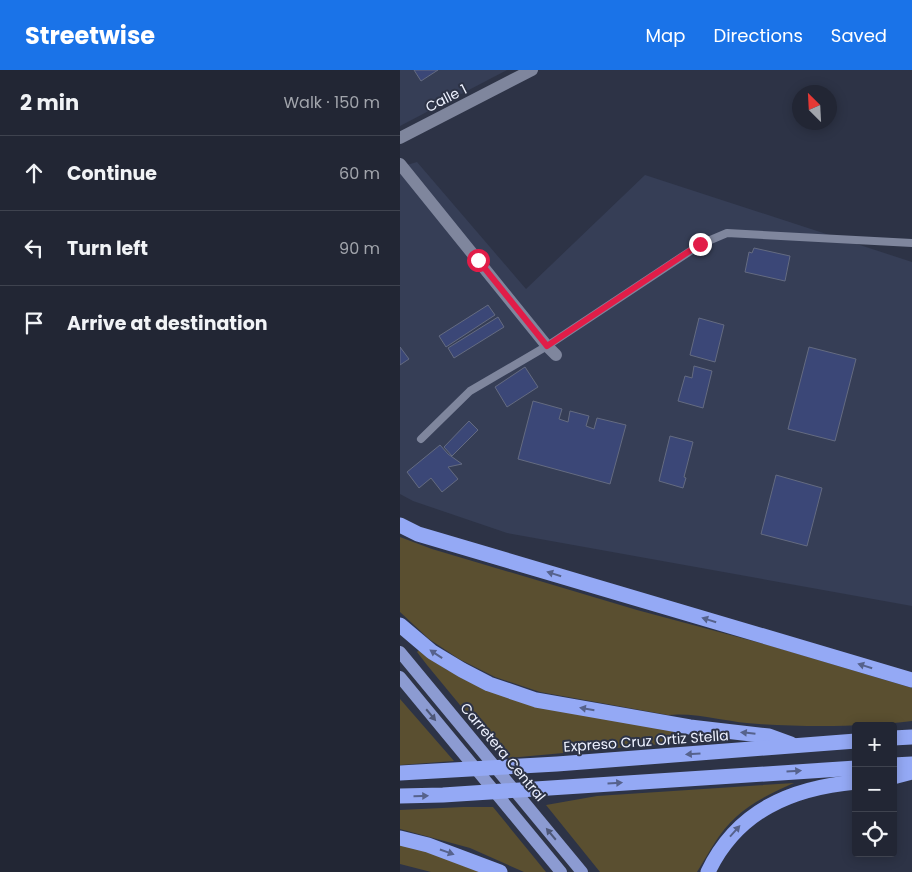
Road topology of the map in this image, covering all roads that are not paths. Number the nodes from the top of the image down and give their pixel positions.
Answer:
1 (532, 70) edge
2 (400, 138) edge
3 (400, 164) edge
4 (912, 243) edge
5 (551, 350) junction
6 (421, 439) dead end
7 (400, 525) edge
8 (400, 625) edge
9 (400, 652) edge
10 (400, 677) edge
11 (912, 680) edge
12 (912, 737) edge
13 (897, 738) edge
14 (852, 741) edge
15 (794, 746) junction
16 (912, 764) edge
17 (897, 765) edge
18 (852, 768) edge
19 (912, 772) edge
20 (400, 773) edge
21 (897, 776) edge
22 (852, 783) edge
23 (400, 796) edge
24 (400, 838) edge
25 (500, 872) edge
26 (561, 872) edge
27 (582, 872) edge
28 (708, 872) edge

1 - 2 street, Calle 1
3 - 5 street
4 - 5 lane
5 - 6 lane
11 -> 7 highway
15 -> 8 highway
27 -> 9 main road, Carretera Central
10 -> 26 main road
12 - 13 highway
14 - 15 highway, Expreso Cruz Ortiz Stella
15 -> 20 highway, Expreso Cruz Ortiz Stella
16 - 17 highway
23 -> 18 highway
19 - 21 highway
28 -> 22 highway
24 -> 25 highway

